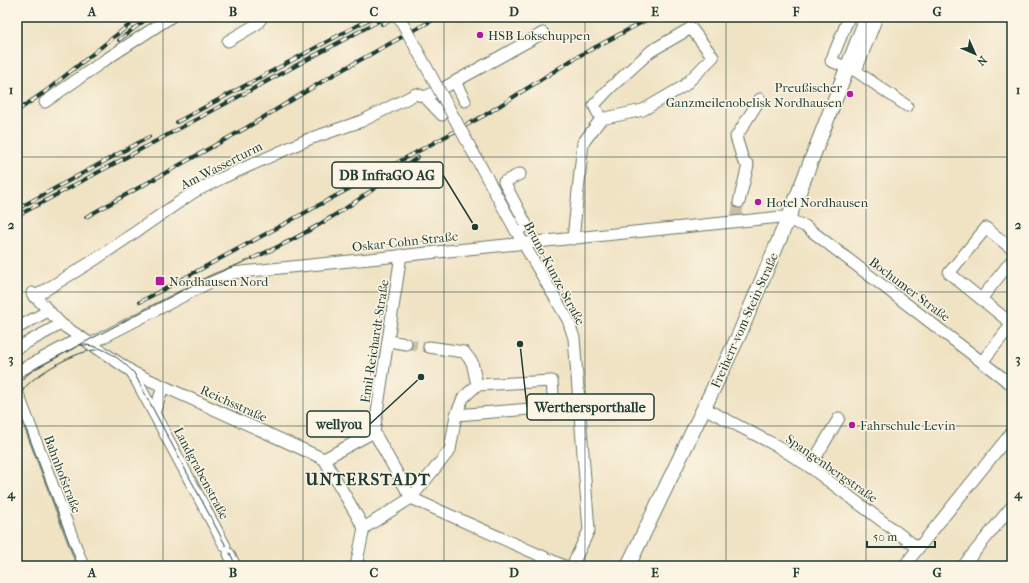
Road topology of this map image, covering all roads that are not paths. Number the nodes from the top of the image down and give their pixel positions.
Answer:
1 (171, 17) edge
2 (262, 17) edge
3 (399, 17) edge
4 (849, 17) edge
5 (867, 17) edge
6 (877, 17) edge
7 (543, 33) dead end
8 (228, 41) dead end
9 (851, 69) junction
10 (760, 99) dead end
11 (465, 101) dead end
12 (45, 102) dead end
13 (907, 106) dead end
14 (442, 115) dead end
15 (599, 121) junction
16 (520, 174) dead end
17 (739, 202) tunnel mouth
18 (788, 220) junction
19 (516, 230) junction
20 (573, 239) junction
21 (523, 244) junction
22 (1012, 249) edge
23 (401, 255) junction
24 (1012, 260) edge
25 (33, 295) joint
26 (981, 299) junction
27 (48, 311) junction
28 (61, 324) junction
29 (1012, 324) edge
30 (17, 328) edge
31 (85, 341) junction
32 (389, 341) junction
33 (406, 344) tunnel mouth
34 (428, 347) tunnel mouth
35 (17, 348) edge
36 (982, 362) junction
37 (17, 372) edge
38 (132, 372) junction
39 (477, 385) junction
40 (1012, 385) edge
41 (163, 386) junction
42 (17, 391) edge
43 (579, 406) junction
44 (554, 408) junction
45 (704, 408) junction
46 (154, 413) junction
47 (456, 415) junction
48 (839, 418) dead end
49 (374, 432) junction
50 (1012, 432) edge
51 (324, 460) junction
52 (810, 467) junction
53 (411, 498) junction
54 (1012, 506) edge
55 (364, 528) junction
56 (918, 548) junction
57 (83, 566) edge
58 (235, 566) edge
59 (356, 566) edge
60 (564, 566) edge
61 (572, 566) edge
62 (628, 566) edge
63 (904, 566) edge
64 (963, 566) edge

1 - 12 street
2 - 8 street
3 - 19 street, Bruno-Kunze-Straße, bridge
4 - 9 street
5 - 9 main road, Freiherr-vom-Stein-Straße
6 - 9 street, Freiherr-vom-Stein-Straße
7 - 11 street
9 - 13 street
9 - 18 main road, Freiherr-vom-Stein-Straße
10 - 17 street
14 - 25 street, Am Wasserturm
15 - 15 street
15 - 20 street
16 - 19 street
18 - 20 street, Oskar-Cohn-Straße
18 - 36 street, Bochumer Straße
18 - 45 main road, Freiherr-vom-Stein-Straße
19 - 21 street, Bruno-Kunze-Straße
20 - 21 street, Oskar-Cohn-Straße
21 - 23 street, Oskar-Cohn-Straße
21 - 43 street, Bruno-Kunze-Straße
22 - 26 street
23 - 31 street, Oskar-Cohn-Straße
23 - 32 street, Emil-Reichardt-Straße
24 - 26 street
25 - 27 street, Reichsstraße
26 - 29 street
27 - 28 street, Reichsstraße
27 - 30 street
28 - 31 street, Reichsstraße
28 - 35 street
29 - 36 street
31 - 37 street, Oskar-Cohn-Straße
31 - 38 street, Reichsstraße
32 - 33 street
32 - 49 street, Emil-Reichardt-Straße
34 - 39 street
36 - 40 street, Bochumer Straße
38 - 41 street, Reichsstraße
38 - 46 street, Landgrabenstraße
39 - 44 street
39 - 47 street
41 - 46 street
41 - 51 street, Reichsstraße
42 - 57 street, Bahnhofstraße
43 - 44 street
43 - 61 street, Bruno-Kunze-Straße
44 - 47 street
45 - 52 street, Spangenbergstraße
45 - 62 main road, Freiherr-vom-Stein-Straße
46 - 58 street, Landgrabenstraße
47 - 53 street
48 - 52 street
49 - 51 street
49 - 53 street
50 - 56 street
51 - 55 street
52 - 56 street, Spangenbergstraße
53 - 55 street
53 - 60 street
54 - 64 street
55 - 59 street
56 - 63 street

